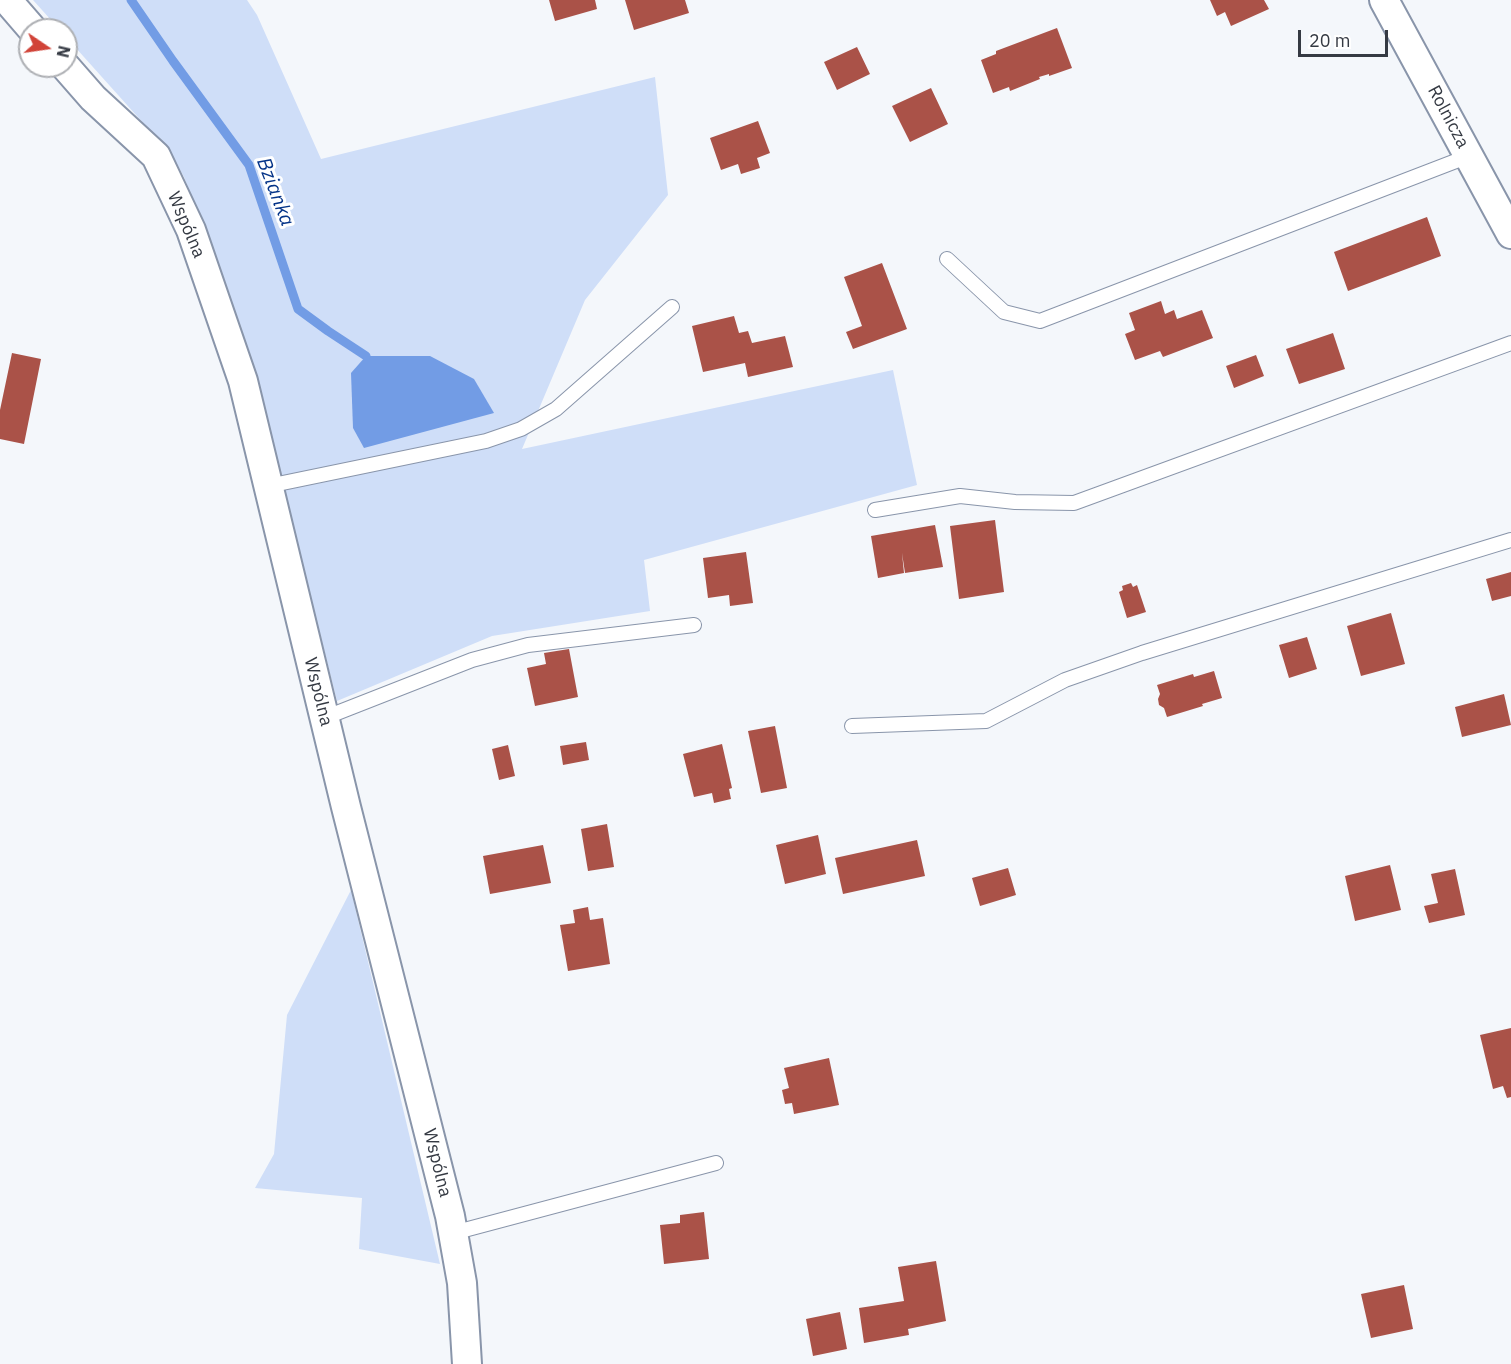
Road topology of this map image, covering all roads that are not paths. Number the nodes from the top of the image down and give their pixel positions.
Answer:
1 (7, 0) edge
2 (1384, 0) edge
3 (23, 18) edge
4 (76, 78) edge
5 (1469, 156) junction
6 (1511, 234) edge
7 (946, 259) dead end
8 (672, 307) dead end
9 (1511, 343) edge
10 (268, 486) junction
11 (875, 510) dead end
12 (1511, 540) edge
13 (694, 625) dead end
14 (324, 718) junction
15 (852, 726) dead end
16 (716, 1163) dead end
17 (453, 1233) junction
18 (467, 1364) edge

1 - 3 street
2 - 5 street, Rolnicza
4 - 10 street, Wspólna
5 - 6 street, Rolnicza
5 - 7 lane
8 - 10 lane
9 - 11 lane
10 - 14 street, Wspólna
12 - 15 lane
13 - 14 lane
14 - 17 street, Wspólna
16 - 17 lane
17 - 18 street, Wspólna

